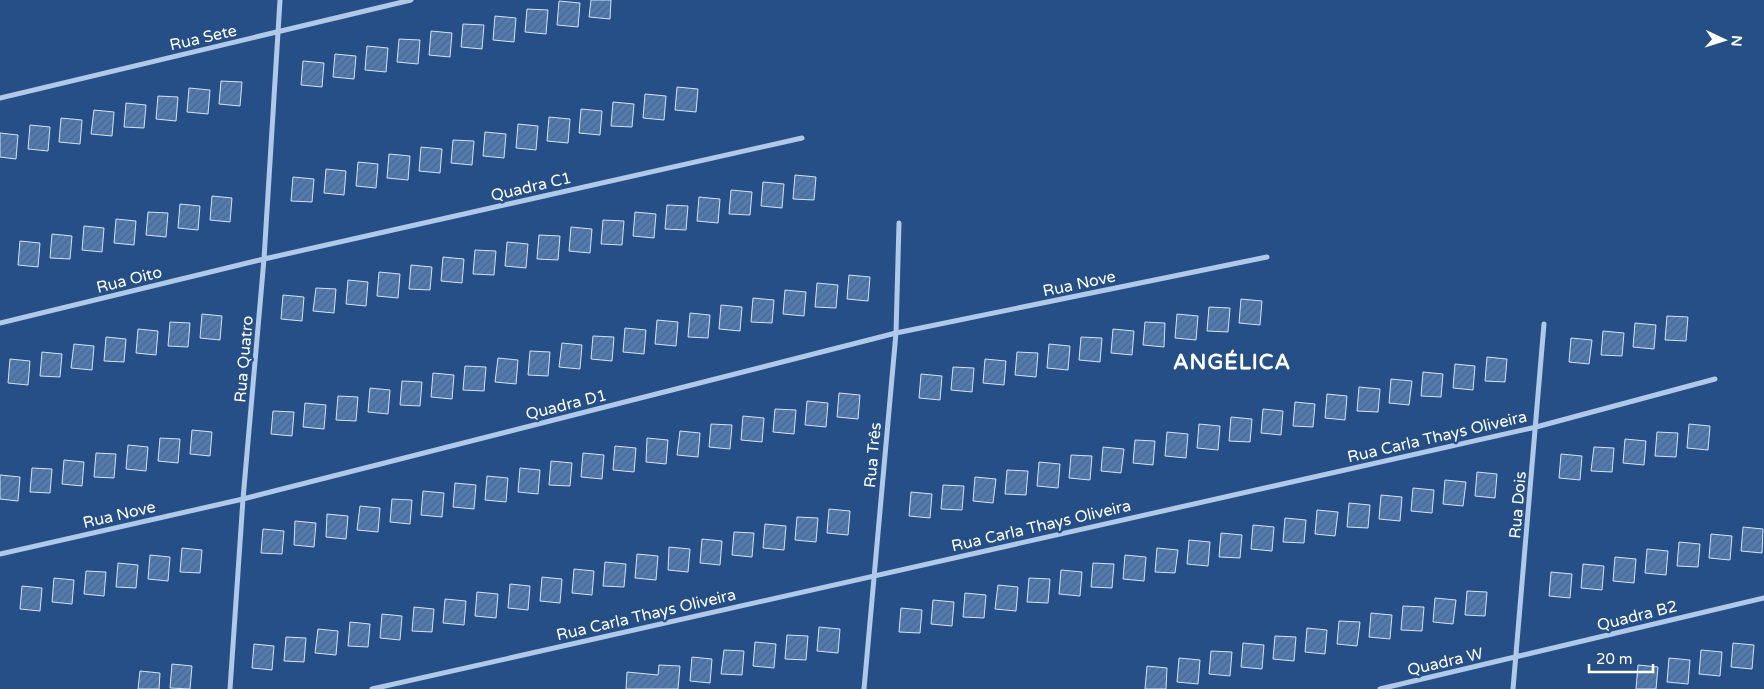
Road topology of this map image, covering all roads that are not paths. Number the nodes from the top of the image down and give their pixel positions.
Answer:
1 (280, 0) edge
2 (411, 0) edge
3 (278, 32) junction
4 (0, 98) edge
5 (802, 138) dead end
6 (899, 223) dead end
7 (1268, 257) dead end
8 (264, 259) junction
9 (0, 323) edge
10 (1544, 324) dead end
11 (896, 334) junction
12 (1715, 379) dead end
13 (1536, 427) junction
14 (243, 499) junction
15 (0, 554) edge
16 (874, 575) junction
17 (1764, 598) edge
18 (1516, 657) junction
19 (230, 689) edge
20 (372, 689) edge
21 (864, 689) edge
22 (1380, 689) edge
23 (1513, 689) edge

1 - 3 street
2 - 3 street, Rua Sete
3 - 4 street, Rua Sete
3 - 8 street, Rua Quatro
5 - 8 street, Quadra C1
6 - 11 street, Rua Três
7 - 11 street, Rua Nove
8 - 9 street, Rua Oito
8 - 14 street, Rua Quatro
10 - 13 street, Rua Dois
11 - 14 street, Quadra D1
11 - 16 street, Rua Três
12 - 13 street, Rua Carla Thays Oliveira
13 - 16 street, Rua Carla Thays Oliveira
13 - 18 street, Rua Dois
14 - 15 street, Rua Nove
14 - 19 street, Rua Quatro
16 - 20 street, Rua Carla Thays Oliveira
16 - 21 street, Rua Três
17 - 18 street, Quadra B2
18 - 22 street, Quadra W
18 - 23 street, Rua Dois

